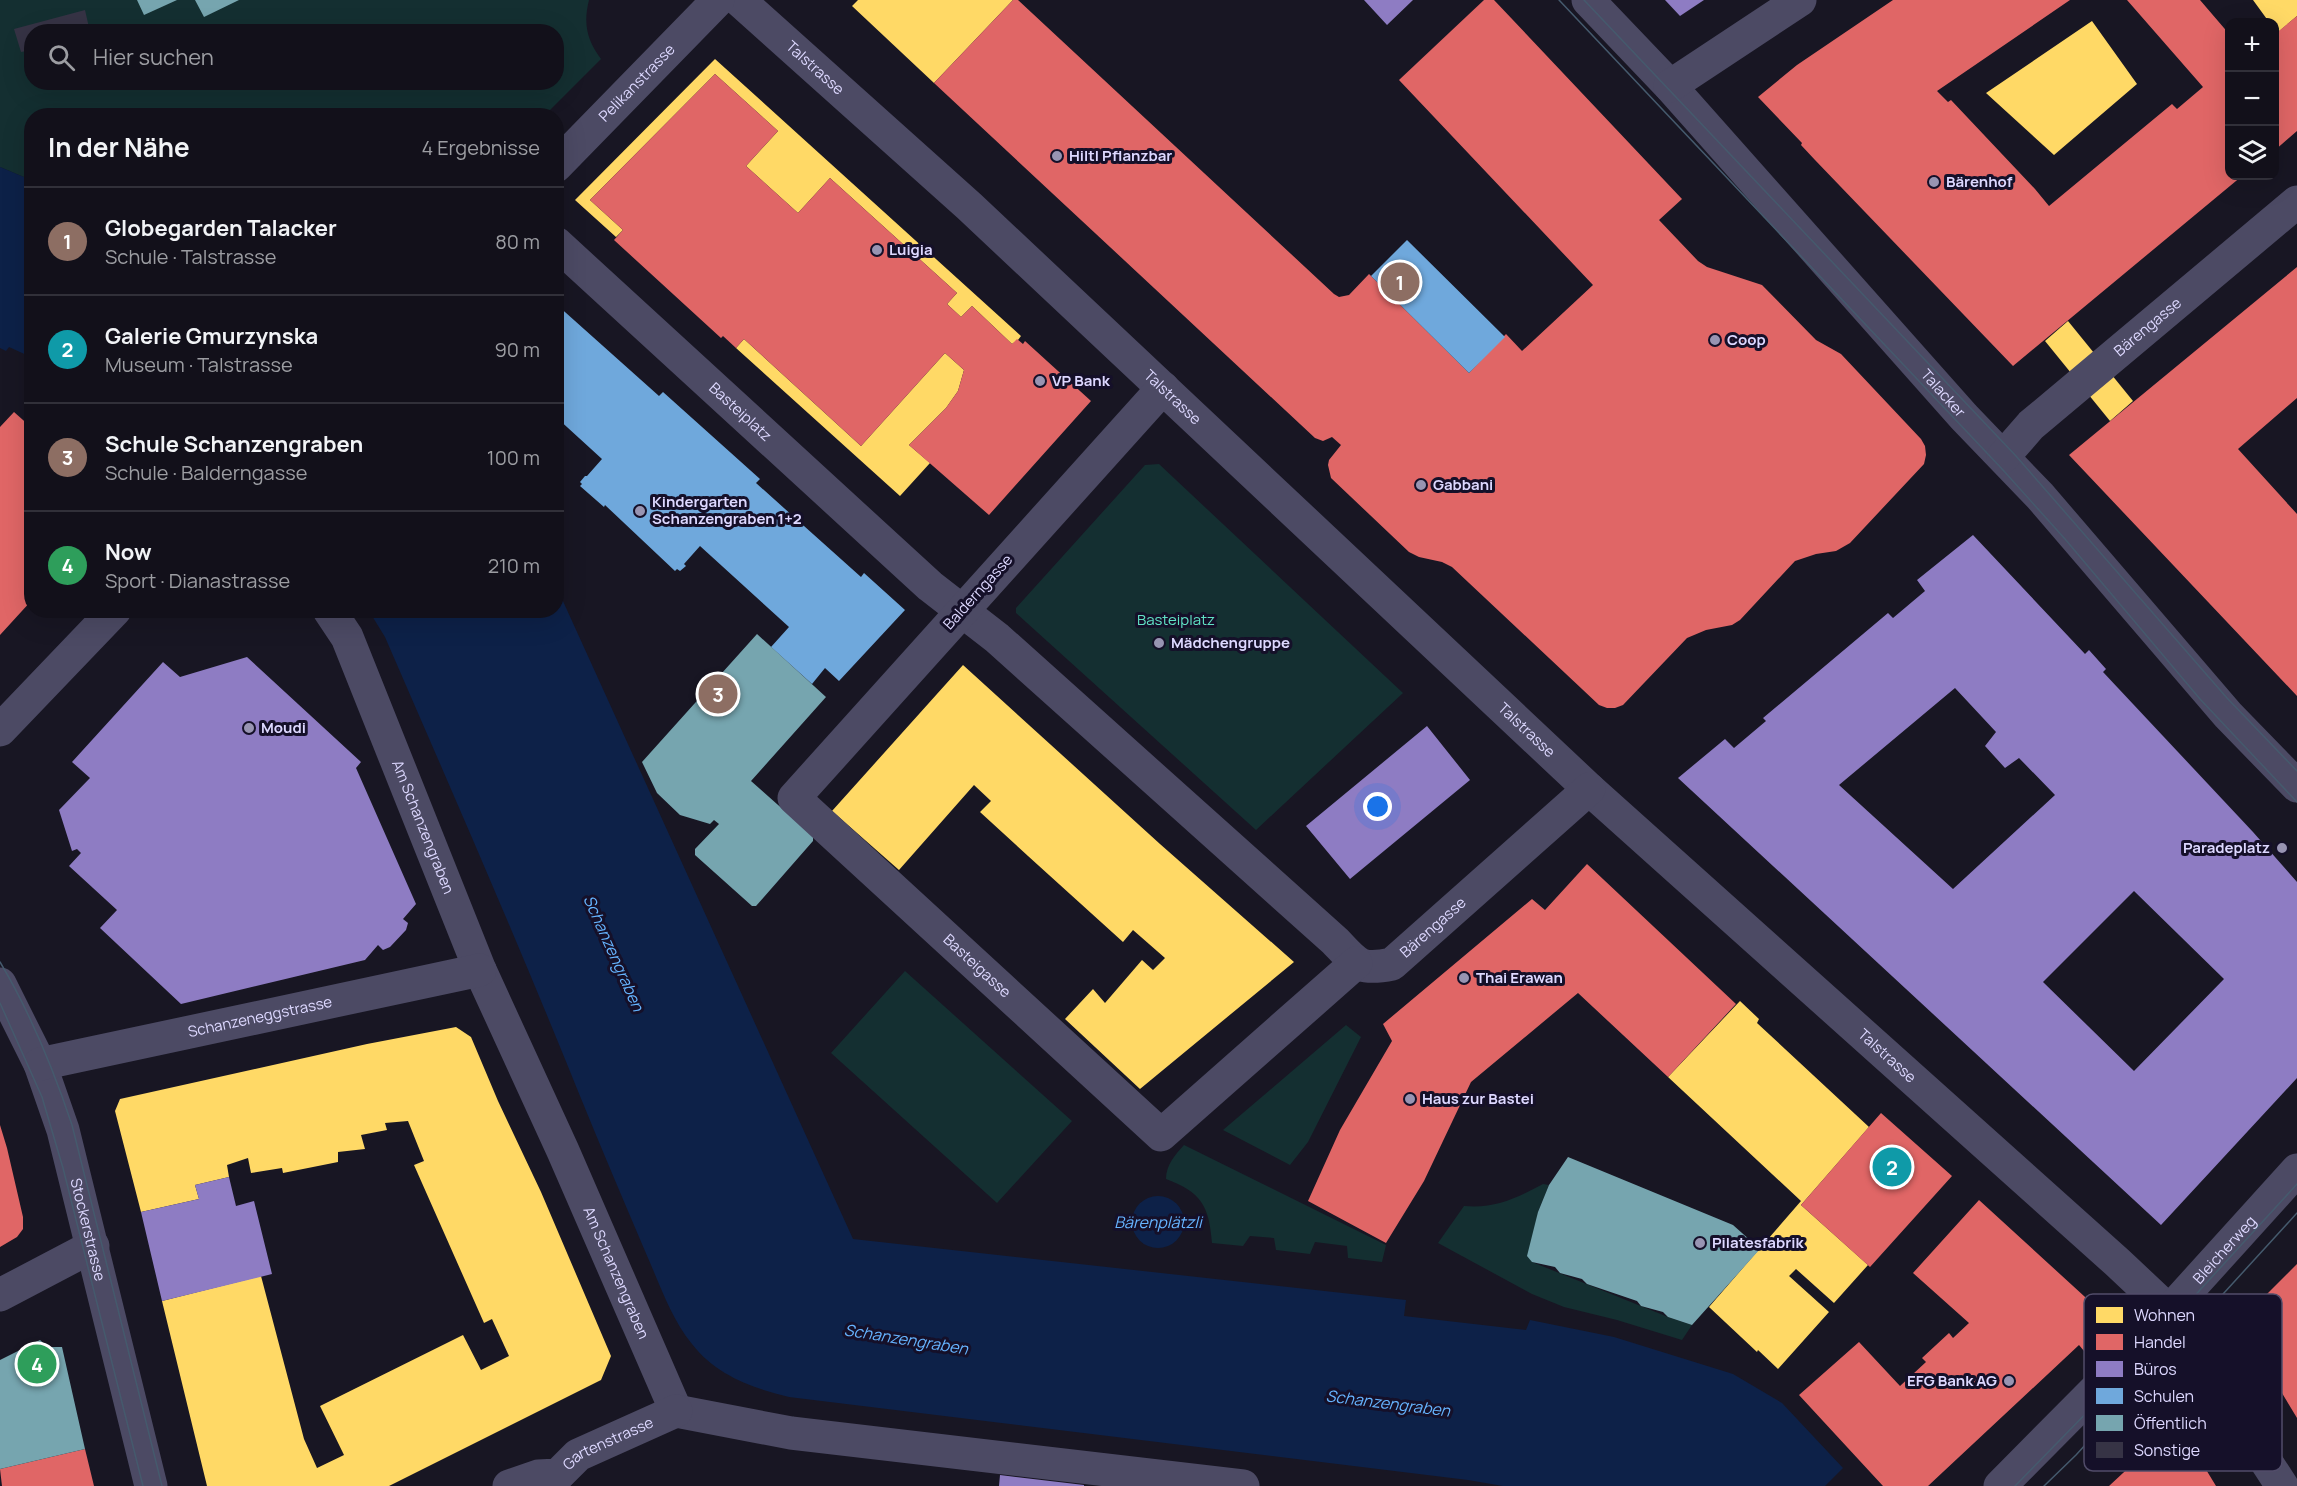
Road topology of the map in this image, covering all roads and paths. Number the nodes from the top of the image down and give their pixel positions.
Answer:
1 (718, 0) edge
2 (739, 0) edge
3 (1588, 0) edge
4 (1800, 0) edge
5 (1670, 86) junction
6 (564, 158) edge
7 (2297, 202) edge
8 (564, 250) edge
9 (1163, 388) junction
10 (2003, 457) junction
11 (961, 610) junction
12 (107, 618) edge
13 (334, 618) edge
14 (0, 730) edge
15 (2297, 786) edge
16 (1589, 789) junction
17 (794, 798) joint
18 (1356, 963) junction
19 (480, 970) junction
20 (0, 984) edge
21 (40, 1064) junction
22 (2297, 1170) edge
23 (93, 1246) junction
24 (2151, 1294) edge
25 (2183, 1294) edge
26 (0, 1295) edge
27 (2084, 1401) edge
28 (676, 1411) junction
29 (2272, 1471) edge
30 (562, 1480) edge
31 (151, 1486) edge
32 (509, 1486) edge
33 (1243, 1486) edge
34 (2000, 1486) edge
35 (2282, 1486) edge

1 - 6 street, Pelikanstrasse
2 - 9 street, Talstrasse
3 - 5 street, Talacker
4 - 5 street
5 - 10 street, Talacker
7 - 10 street, Bärengasse
8 - 11 street, Basteiplatz
9 - 11 street, Balderngasse
9 - 16 street, Talstrasse
10 - 15 street, Talacker
11 - 17 street, Balderngasse
11 - 18 street, Basteiplatz
12 - 14 street
13 - 19 street, Am Schanzengraben
16 - 18 street, Bärengasse
16 - 24 street, Talstrasse
17 - 18 street, Basteigasse
19 - 21 street, Schanzeneggstrasse
19 - 28 street, Am Schanzengraben
20 - 21 street, Stockerstrasse
21 - 23 street, Stockerstrasse
22 - 25 street, Bleicherweg
23 - 26 street
23 - 31 street, Stockerstrasse
27 - 34 street, Bleicherweg
28 - 30 street, Gartenstrasse
28 - 33 street
29 - 35 street, Talstrasse
30 - 32 street, Gartenstrasse

